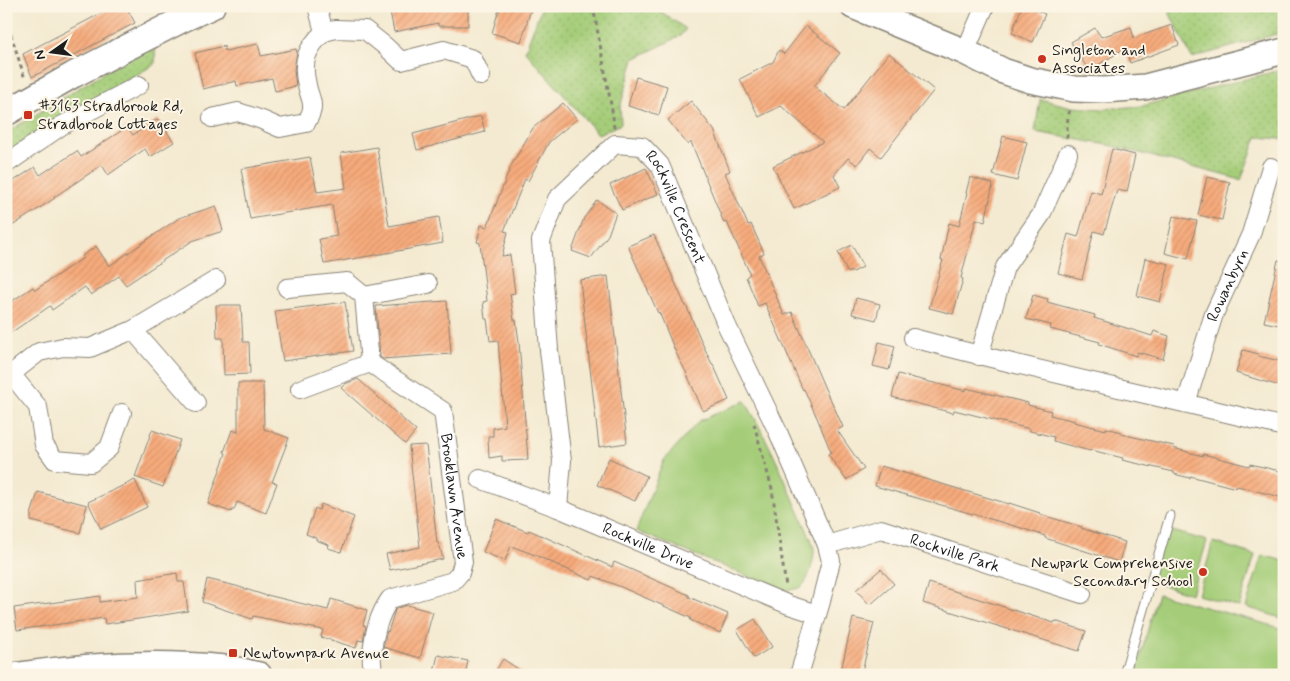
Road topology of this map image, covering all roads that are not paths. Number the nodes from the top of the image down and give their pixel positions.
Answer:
1 (212, 6) edge
2 (317, 6) edge
3 (853, 6) edge
4 (984, 6) edge
5 (324, 32) junction
6 (1284, 50) edge
7 (965, 52) junction
8 (481, 76) dead end
9 (139, 85) dead end
10 (6, 113) edge
11 (212, 118) dead end
12 (1068, 154) road end
13 (6, 164) edge
14 (1271, 168) dead end
15 (216, 280) dead end
16 (428, 284) dead end
17 (287, 288) dead end
18 (364, 296) junction
19 (133, 330) junction
20 (913, 338) dead end
21 (979, 356) junction
22 (370, 363) junction
23 (8, 376) edge
24 (300, 388) dead end
25 (196, 403) dead end
26 (1186, 403) junction
27 (122, 413) dead end
28 (1284, 427) edge
29 (480, 479) dead end
30 (558, 508) junction
31 (1170, 516) dead end
32 (827, 545) junction
33 (1082, 594) dead end
34 (817, 614) junction
35 (102, 670) edge
36 (19, 675) edge
37 (259, 675) edge
38 (372, 675) edge
39 (799, 675) edge
40 (1124, 675) edge

1 - 10 main road
2 - 5 street
3 - 7 main road
4 - 7 street
5 - 8 street
5 - 11 street
6 - 7 main road
9 - 13 street
12 - 21 street
14 - 26 street, Rowanbyrn
15 - 19 street
16 - 18 street
17 - 18 street
18 - 22 street
19 - 23 street
19 - 25 street
20 - 21 street
21 - 26 street
22 - 24 street
22 - 38 street, Brooklawn Avenue
23 - 27 street
26 - 28 street
29 - 30 street, Rockville Drive
30 - 32 street, Rockville Crescent
30 - 34 street, Rockville Drive
31 - 40 lane
32 - 33 street, Rockville Park
32 - 34 street, Rockville Crescent
34 - 39 street, Rockville Crescent
35 - 36 main road
35 - 37 main road

